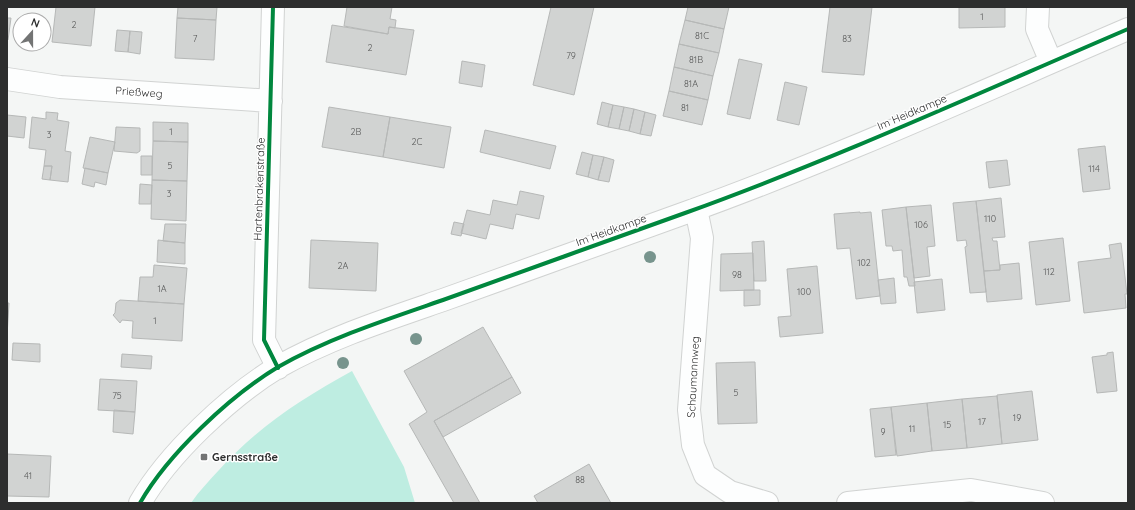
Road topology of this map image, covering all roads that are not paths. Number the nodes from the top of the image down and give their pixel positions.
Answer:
1 (273, 7) edge
2 (1038, 7) edge
3 (1128, 29) edge
4 (1050, 62) junction
5 (7, 79) edge
6 (271, 101) junction
7 (696, 209) junction
8 (278, 368) junction
9 (140, 503) edge
10 (767, 503) edge
11 (848, 503) edge
12 (1043, 503) edge

1 - 6 street, Hartenbrakenstraße
2 - 4 street
3 - 4 street, Im Heidkampe
4 - 7 street, Im Heidkampe
5 - 6 street, Prießweg
6 - 8 street, Hartenbrakenstraße
7 - 8 street, Im Heidkampe
7 - 10 street, Schaumannweg
8 - 9 street, Im Heidkampe
11 - 12 street

